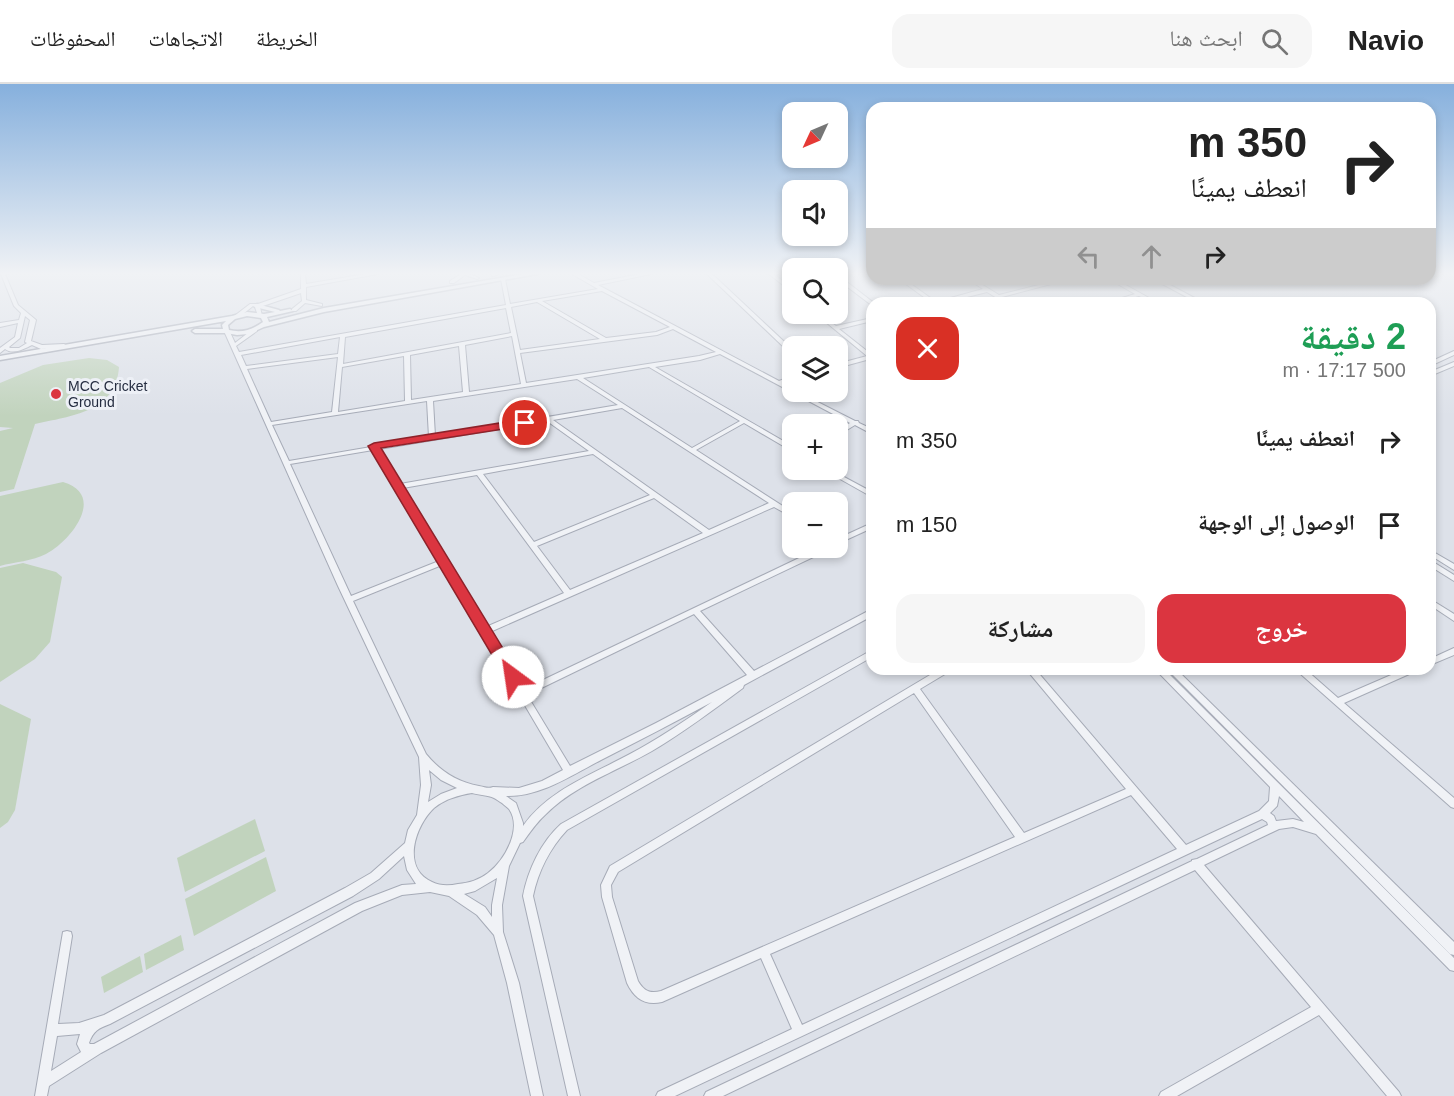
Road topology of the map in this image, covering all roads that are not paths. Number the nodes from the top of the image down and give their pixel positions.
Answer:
1 (19, 321) edge
2 (21, 321) edge
3 (34, 321) edge
4 (216, 321) edge
5 (230, 321) edge
6 (266, 321) edge
7 (279, 321) edge
8 (421, 321) edge
9 (511, 321) edge
10 (573, 321) edge
11 (663, 321) edge
12 (759, 321) edge
13 (863, 321) edge
14 (0, 324) edge
15 (831, 324) edge
16 (264, 325) junction
17 (674, 327) junction
18 (836, 328) junction
19 (255, 330) junction
20 (227, 331) junction
21 (514, 334) junction
22 (343, 335) junction
23 (605, 340) junction
24 (782, 343) edge
25 (30, 344) junction
26 (462, 344) junction
27 (235, 345) junction
28 (70, 346) junction
29 (6, 348) junction
30 (0, 351) edge
31 (518, 352) junction
32 (720, 352) junction
33 (406, 353) junction
34 (866, 353) edge
35 (1454, 353) edge
36 (239, 354) junction
37 (341, 355) junction
38 (0, 358) edge
39 (866, 358) edge
40 (1436, 361) edge
41 (848, 363) edge
42 (0, 364) edge
43 (1454, 364) edge
44 (340, 366) junction
45 (650, 366) junction
46 (245, 368) junction
47 (1436, 372) edge
48 (578, 377) junction
49 (782, 382) edge
50 (778, 383) junction
51 (524, 385) junction
52 (782, 385) edge
53 (466, 394) junction
54 (430, 399) junction
55 (408, 402) junction
56 (815, 402) edge
57 (624, 406) junction
58 (335, 413) junction
59 (548, 419) junction
60 (744, 421) junction
61 (856, 423) junction
62 (268, 424) junction
63 (848, 428) edge
64 (866, 428) edge
65 (432, 437) junction
66 (782, 443) edge
67 (374, 446) junction
68 (692, 450) junction
69 (594, 452) junction
70 (286, 463) junction
71 (478, 472) junction
72 (845, 480) edge
73 (397, 487) junction
74 (866, 492) edge
75 (655, 495) junction
76 (774, 504) junction
77 (782, 509) edge
78 (866, 528) edge
79 (708, 533) junction
80 (848, 537) edge
81 (532, 545) junction
82 (1436, 556) edge
83 (804, 558) edge
84 (443, 562) junction
85 (1436, 567) edge
86 (1454, 567) edge
87 (1454, 578) edge
88 (568, 594) junction
89 (349, 600) junction
90 (1436, 606) edge
91 (695, 610) junction
92 (866, 615) edge
93 (1454, 618) edge
94 (485, 631) junction
95 (1454, 651) edge
96 (866, 656) edge
97 (1436, 659) edge
98 (937, 675) edge
99 (1035, 675) edge
100 (1165, 675) edge
101 (1177, 675) edge
102 (1306, 675) edge
103 (1399, 675) edge
104 (753, 676) junction
105 (915, 688) junction
106 (523, 693) junction
107 (1337, 702) junction
108 (423, 757) junction
109 (569, 772) junction
110 (1275, 787) junction
111 (472, 789) junction
112 (1133, 790) junction
113 (493, 792) junction
114 (1454, 804) edge
115 (1262, 814) junction
116 (420, 817) junction
117 (1273, 827) junction
118 (1318, 830) junction
119 (1022, 839) junction
120 (518, 843) junction
121 (408, 846) junction
122 (1184, 850) junction
123 (1196, 863) junction
124 (504, 866) junction
125 (430, 887) junction
126 (448, 891) junction
127 (498, 932) junction
128 (67, 936) dead end
129 (1454, 950) edge
130 (764, 952) junction
131 (1454, 966) edge
132 (1320, 1008) junction
133 (97, 1024) junction
134 (52, 1030) junction
135 (799, 1032) junction
136 (97, 1049) junction
137 (44, 1083) junction
138 (41, 1096) edge
139 (537, 1096) edge
140 (574, 1096) edge
141 (662, 1096) edge
142 (710, 1096) edge
143 (1165, 1096) edge
144 (1395, 1096) edge

1 - 14 street
2 - 29 street
3 - 25 street
4 - 28 street
5 - 20 street
6 - 16 street
7 - 16 street
8 - 22 street
9 - 21 street
10 - 23 street
11 - 17 street
12 - 24 street
13 - 18 street
15 - 18 street
16 - 19 street
17 - 23 street
17 - 32 street
18 - 34 street
19 - 20 street
19 - 27 street
20 - 27 street
20 - 42 street
21 - 26 street
21 - 31 street
22 - 36 street
22 - 37 street
23 - 31 street
25 - 28 street
25 - 29 street
26 - 33 street
26 - 53 street
27 - 36 street
28 - 38 street
29 - 30 street
31 - 51 street
32 - 45 street
32 - 50 street
33 - 44 street
33 - 55 street
35 - 40 street
36 - 46 street
37 - 44 street
37 - 46 street
39 - 41 street
43 - 47 street
44 - 58 street
45 - 48 street
45 - 60 street
46 - 62 street
48 - 51 street
48 - 57 street
49 - 50 street
50 - 52 street
51 - 53 street
53 - 54 street
54 - 55 street
54 - 65 street
55 - 58 street
56 - 61 street
57 - 59 street
57 - 68 street
58 - 62 street
59 - 65 street
59 - 69 street
60 - 66 street
60 - 68 street
61 - 63 street
61 - 64 street
62 - 70 street
65 - 67 street
67 - 70 street
67 - 73 street
68 - 76 street
69 - 71 street
69 - 75 street
70 - 89 street
71 - 73 street
71 - 81 street
72 - 74 street
73 - 84 street
75 - 79 street
75 - 81 street
76 - 77 street
76 - 79 street
78 - 80 street
79 - 88 street
81 - 88 street
82 - 86 street
83 - 91 street
84 - 89 street
84 - 94 street
85 - 87 street
88 - 94 street
89 - 108 street
90 - 93 street
91 - 104 street
91 - 106 street
92 - 104 street
94 - 106 street
95 - 97 street
96 - 140 street
98 - 105 street
99 - 112 street
100 - 110 street
101 - 129 street
102 - 107 street
103 - 107 street
104 - 109 street
104 - 120 street
105 - 119 street
105 - 130 street
106 - 109 street
107 - 114 street
108 - 111 street
108 - 116 street
109 - 113 street
110 - 115 street
110 - 118 street
111 - 113 street
111 - 116 street
112 - 119 street
112 - 122 street
113 - 120 street
115 - 117 street
115 - 122 street
116 - 121 street
117 - 118 street
117 - 123 street
118 - 131 street
119 - 130 street
120 - 124 street
121 - 125 street
121 - 133 street
122 - 135 street
123 - 132 street
123 - 142 street
124 - 126 street
124 - 127 street
125 - 126 street
125 - 136 street
126 - 127 street
127 - 139 street
128 - 134 street
130 - 135 street
132 - 143 street
132 - 144 street
133 - 134 street
133 - 136 street
134 - 137 street
135 - 141 street
136 - 137 street
137 - 138 street

